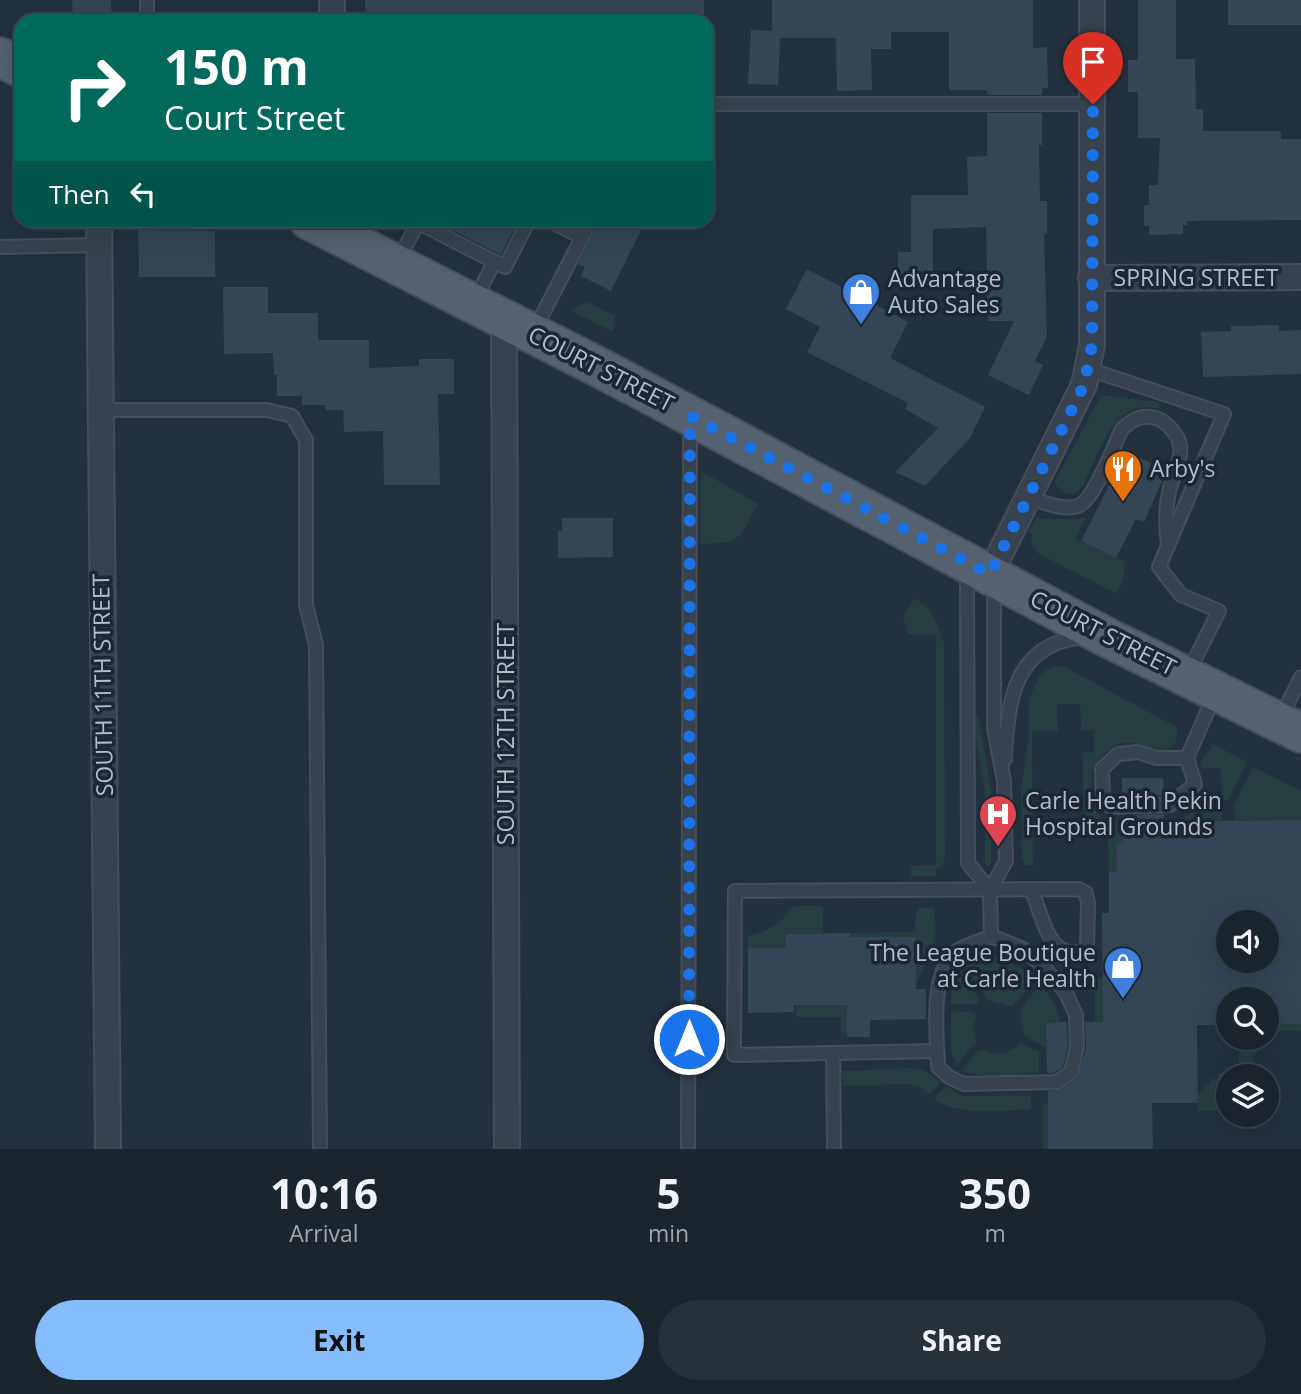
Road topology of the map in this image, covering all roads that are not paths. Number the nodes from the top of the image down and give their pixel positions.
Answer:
1 (1092, 0) edge
2 (714, 104) edge
3 (1093, 104) junction
4 (99, 228) edge
5 (330, 228) edge
6 (413, 228) edge
7 (428, 228) edge
8 (525, 228) edge
9 (564, 228) edge
10 (587, 228) edge
11 (582, 237) junction
12 (99, 245) junction
13 (0, 247) edge
14 (494, 262) junction
15 (395, 265) junction
16 (1301, 277) edge
17 (1091, 278) junction
18 (503, 319) junction
19 (1088, 369) junction
20 (101, 410) junction
21 (690, 416) junction
22 (1028, 496) junction
23 (1168, 546) junction
24 (984, 571) junction
25 (1104, 635) junction
26 (1301, 677) edge
27 (1201, 684) junction
28 (1290, 728) edge
29 (1187, 758) junction
30 (1004, 780) junction
31 (990, 890) junction
32 (1031, 890) junction
33 (991, 936) junction
34 (937, 1051) junction
35 (833, 1053) junction
36 (108, 1149) edge
37 (320, 1149) edge
38 (508, 1149) edge
39 (688, 1149) edge
40 (834, 1149) edge

1 - 3 street
2 - 3 lane
3 - 17 street
4 - 12 street, SOUTH 11TH STREET
5 - 15 main road, COURT STREET
6 - 15 lane
7 - 14 lane
8 - 14 lane
9 - 11 lane
10 - 11 lane
11 - 18 lane
12 - 13 lane
12 - 20 street, SOUTH 11TH STREET
14 - 18 lane
15 - 18 main road, COURT STREET
16 - 17 street, SPRING STREET
17 - 19 street
18 - 21 main road, COURT STREET
18 - 38 street, SOUTH 12TH STREET
19 - 22 street
19 - 23 lane
20 - 36 street, SOUTH 11TH STREET
20 - 37 lane
21 - 24 main road, COURT STREET
21 - 39 lane
22 - 23 lane
22 - 24 street
23 - 27 lane
24 - 25 main road, COURT STREET
24 - 30 lane
24 - 31 lane
25 - 27 main road, COURT STREET
25 - 30 lane
26 - 28 lane
27 - 28 main road, COURT STREET
27 - 29 lane
29 - 29 lane
30 - 31 lane
31 - 32 lane
31 - 33 lane
31 - 35 lane
32 - 32 lane
33 - 34 lane
33 - 34 lane
34 - 35 lane
35 - 40 lane

